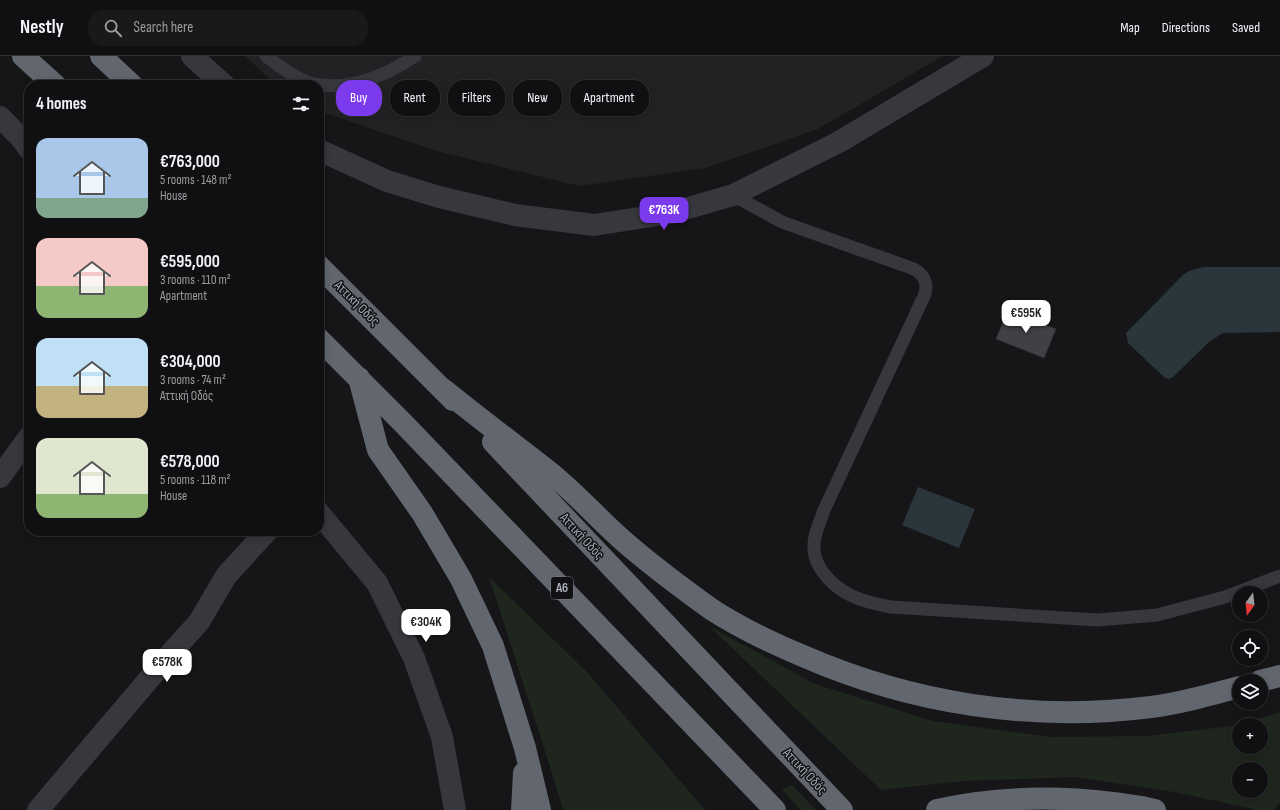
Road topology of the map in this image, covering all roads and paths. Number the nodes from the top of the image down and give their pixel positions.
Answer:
1 (23, 56) edge
2 (101, 56) edge
3 (192, 56) edge
4 (266, 56) edge
5 (415, 56) edge
6 (983, 56) edge
7 (49, 80) edge
8 (127, 80) edge
9 (218, 80) edge
10 (304, 80) edge
11 (324, 85) edge
12 (0, 117) edge
13 (24, 142) edge
14 (324, 152) edge
15 (733, 194) junction
16 (324, 271) edge
17 (324, 344) edge
18 (358, 377) junction
19 (443, 389) junction
20 (24, 444) edge
21 (0, 477) edge
22 (324, 519) edge
23 (262, 536) edge
24 (1280, 576) edge
25 (1280, 676) edge
26 (1268, 679) edge
27 (1232, 689) edge
28 (525, 748) junction
29 (769, 804) edge
30 (38, 810) edge
31 (455, 810) edge
32 (522, 810) edge
33 (540, 810) edge
34 (842, 810) edge
35 (937, 810) edge
36 (1155, 810) edge

1 - 7 highway
2 - 8 highway
3 - 9 street
4 - 10 lane
5 - 11 lane
6 - 15 street
12 - 13 street
14 - 15 street
15 - 24 lane
16 - 19 highway, Αττική Οδός
17 - 18 highway, Α6
18 - 28 highway
18 - 29 highway, Α6
19 - 27 highway
19 - 34 highway, Αττική Οδός
20 - 21 street
22 - 31 street
23 - 30 street
25 - 26 highway
28 - 32 highway
28 - 33 highway
35 - 36 highway

